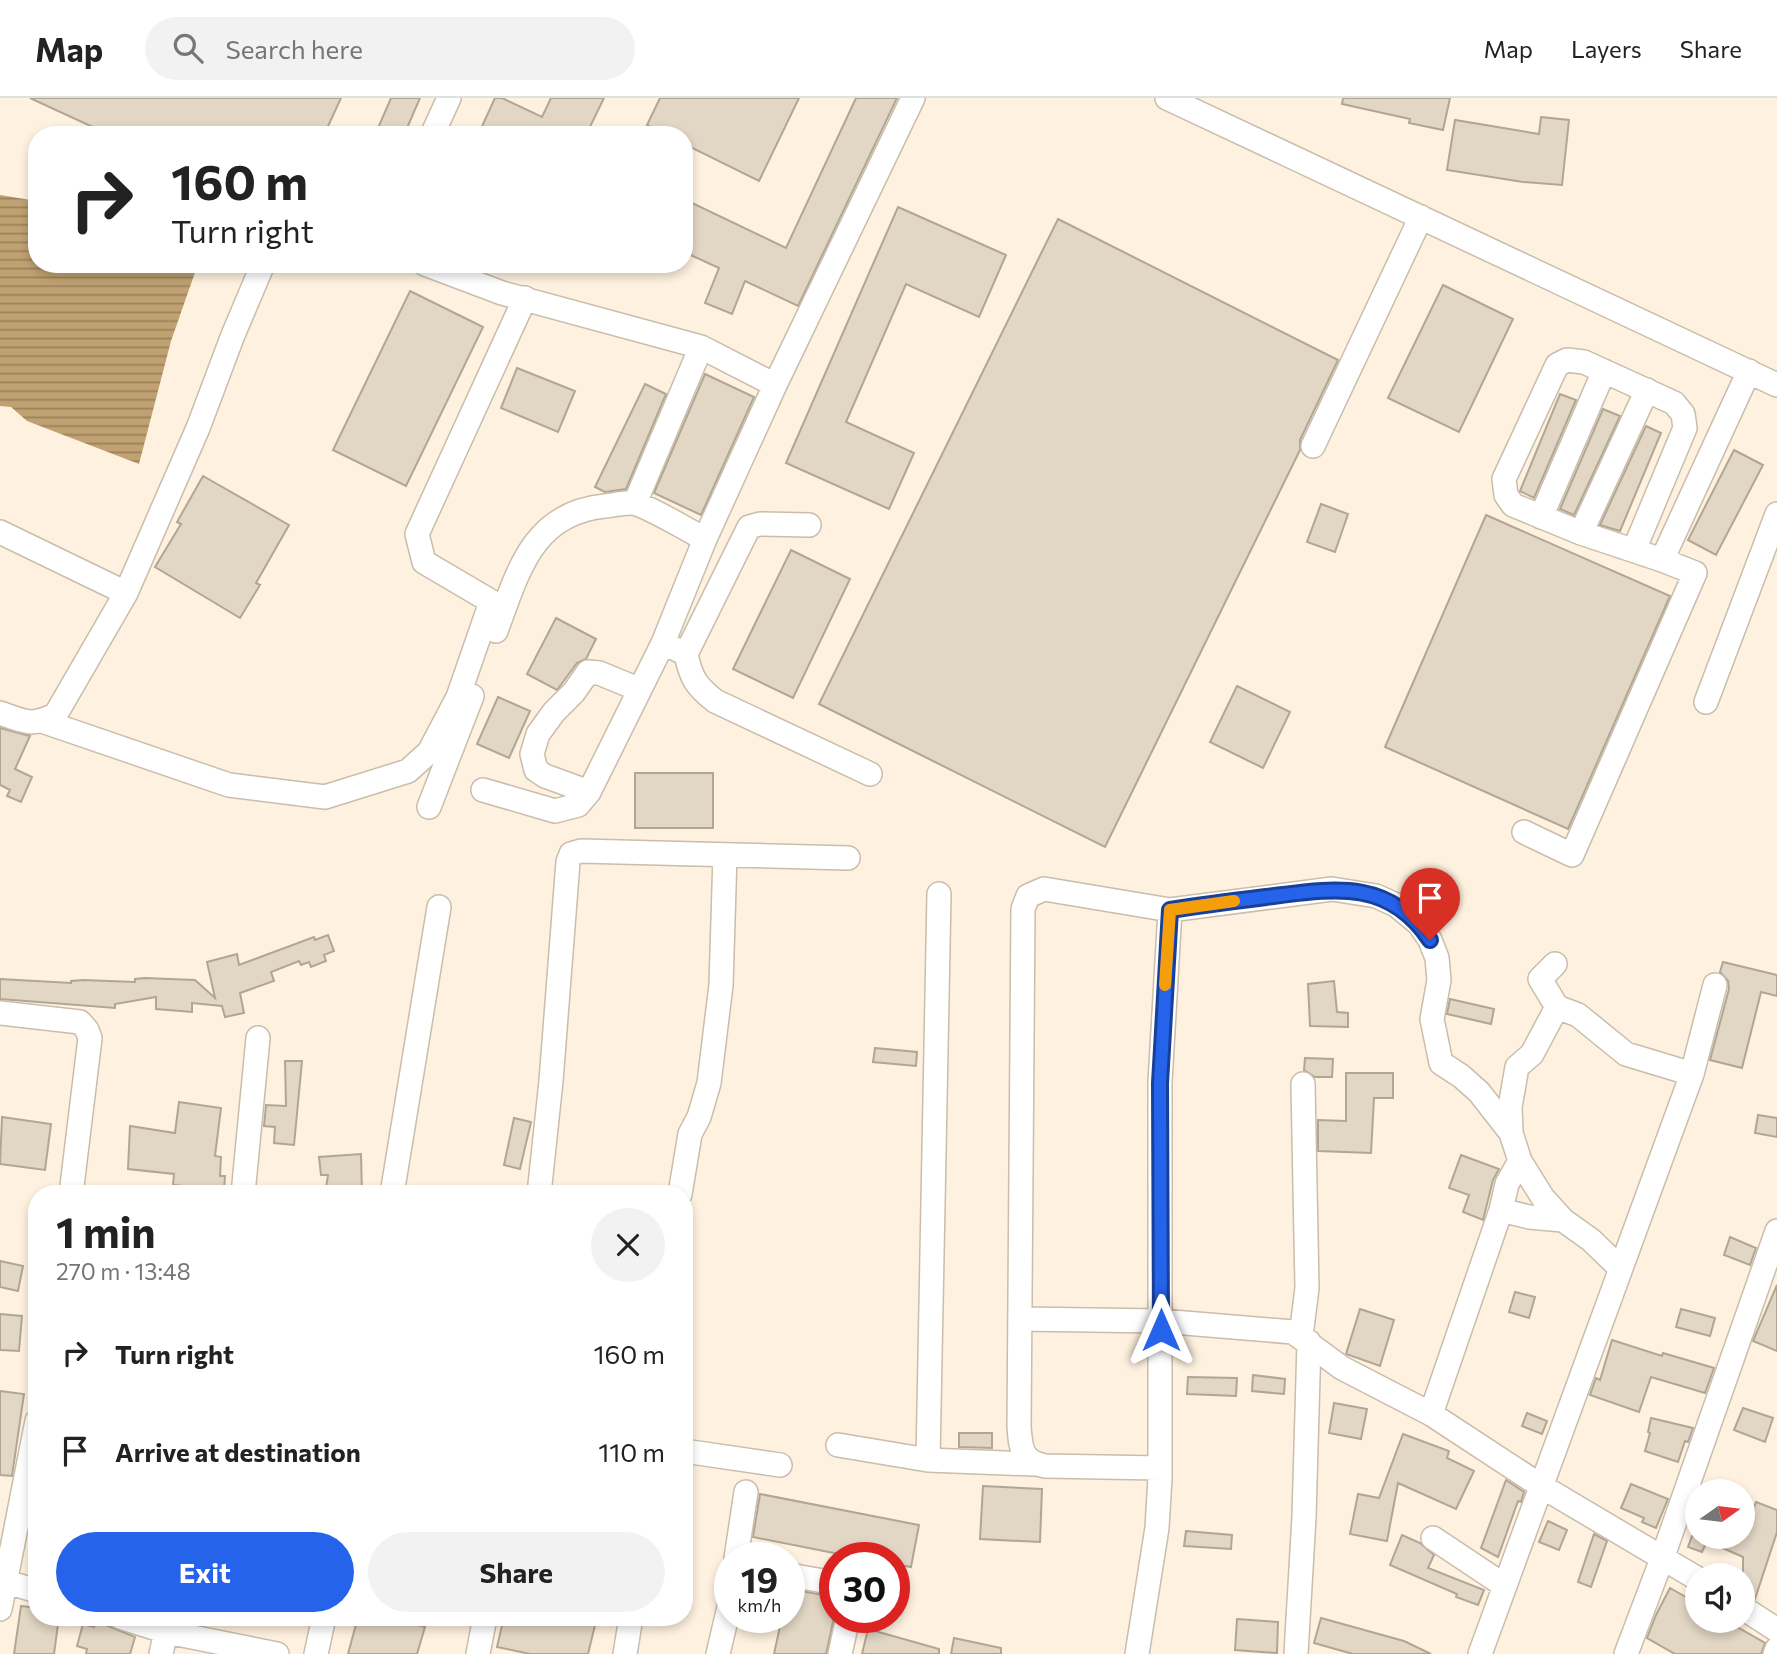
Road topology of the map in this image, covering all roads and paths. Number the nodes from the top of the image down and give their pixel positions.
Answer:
1 (449, 98) edge
2 (913, 98) edge
3 (1167, 98) edge
4 (436, 126) edge
5 (1421, 217) junction
6 (259, 273) edge
7 (449, 273) edge
8 (525, 298) junction
9 (701, 347) junction
10 (1604, 371) junction
11 (1749, 372) junction
12 (775, 385) junction
13 (1777, 385) edge
14 (1647, 390) junction
15 (1313, 446) dead end
16 (635, 503) junction
17 (1777, 513) edge
18 (1541, 517) junction
19 (809, 525) dead end
20 (0, 532) edge
21 (1581, 533) junction
22 (705, 539) junction
23 (1634, 550) junction
24 (1661, 560) junction
25 (126, 593) junction
26 (498, 606) junction
27 (663, 643) junction
28 (686, 654) junction
29 (638, 689) junction
30 (1706, 702) dead end
31 (0, 713) edge
32 (42, 721) junction
33 (870, 774) dead end
34 (483, 790) dead end
35 (589, 792) junction
36 (429, 807) dead end
37 (1524, 832) dead end
38 (725, 855) junction
39 (848, 858) dead end
40 (939, 894) dead end
41 (439, 907) dead end
42 (1170, 910) junction
43 (1555, 964) dead end
44 (1714, 985) dead end
45 (1558, 1007) junction
46 (0, 1013) edge
47 (258, 1038) dead end
48 (1692, 1074) junction
49 (1303, 1084) dead end
50 (1511, 1133) junction
51 (1520, 1161) junction
52 (72, 1185) edge
53 (245, 1185) edge
54 (393, 1185) edge
55 (540, 1185) edge
56 (682, 1185) edge
57 (1502, 1210) junction
58 (1563, 1220) junction
59 (1777, 1231) edge
60 (1620, 1268) junction
61 (1020, 1319) junction
62 (1161, 1321) junction
63 (1305, 1339) junction
64 (1431, 1414) junction
65 (838, 1445) dead end
66 (693, 1452) edge
67 (928, 1460) junction
68 (28, 1463) edge
69 (1034, 1464) junction
70 (780, 1465) dead end
71 (1160, 1468) junction
72 (1541, 1486) junction
73 (746, 1492) dead end
74 (1433, 1538) dead end
75 (738, 1542) edge
76 (1663, 1556) junction
77 (1685, 1570) edge
78 (3, 1581) edge
79 (1505, 1586) junction
80 (28, 1588) edge
81 (0, 1609) edge
82 (1755, 1616) edge
83 (144, 1626) edge
84 (322, 1626) edge
85 (483, 1626) edge
86 (630, 1626) edge
87 (1777, 1630) edge
88 (723, 1633) edge
89 (845, 1633) edge
90 (166, 1634) edge
91 (1777, 1649) edge
92 (277, 1654) edge
93 (316, 1654) edge
94 (478, 1654) edge
95 (625, 1654) edge
96 (718, 1654) edge
97 (840, 1654) edge
98 (1137, 1654) edge
99 (1296, 1654) edge
100 (1480, 1654) edge
101 (1626, 1654) edge
102 (1775, 1654) edge

1 - 4 street
2 - 12 street
3 - 5 street
5 - 11 street
5 - 15 street
6 - 25 street
7 - 8 street
8 - 9 street
8 - 26 street
9 - 12 street
9 - 16 street
10 - 14 street
10 - 18 street
10 - 18 street
11 - 13 street
11 - 24 street
12 - 22 street
14 - 21 street
14 - 23 street
16 - 22 street
16 - 26 street
17 - 30 street
18 - 21 street
19 - 28 street
20 - 25 street
21 - 23 street
22 - 27 street
23 - 24 street
24 - 37 street
25 - 32 street
26 - 32 street
26 - 36 street
27 - 28 street
27 - 29 street
28 - 33 street
29 - 35 street
29 - 35 street
31 - 32 street
34 - 35 street
38 - 39 street
38 - 55 street
38 - 56 street
40 - 67 street
41 - 54 street
42 - 50 street
42 - 61 street
42 - 62 street
43 - 45 street
44 - 48 street
45 - 48 street
45 - 50 street
46 - 52 street
47 - 53 street
48 - 60 street
49 - 63 street
50 - 51 street
51 - 57 street
51 - 58 street
57 - 58 street
57 - 64 street
58 - 60 street
59 - 76 street
60 - 72 street
61 - 62 street
61 - 69 street
62 - 63 street
62 - 71 street
63 - 64 street
63 - 99 street
64 - 72 street
65 - 67 street
66 - 70 street
67 - 69 street
68 - 78 street
69 - 71 street
71 - 98 street
72 - 76 street
72 - 79 street
73 - 75 street
74 - 79 street
76 - 77 street
76 - 101 street
78 - 80 street
78 - 81 street
79 - 100 street
82 - 87 street
83 - 90 street
84 - 93 street
85 - 94 street
86 - 95 street
88 - 96 street
89 - 97 street
90 - 92 street
91 - 102 street

